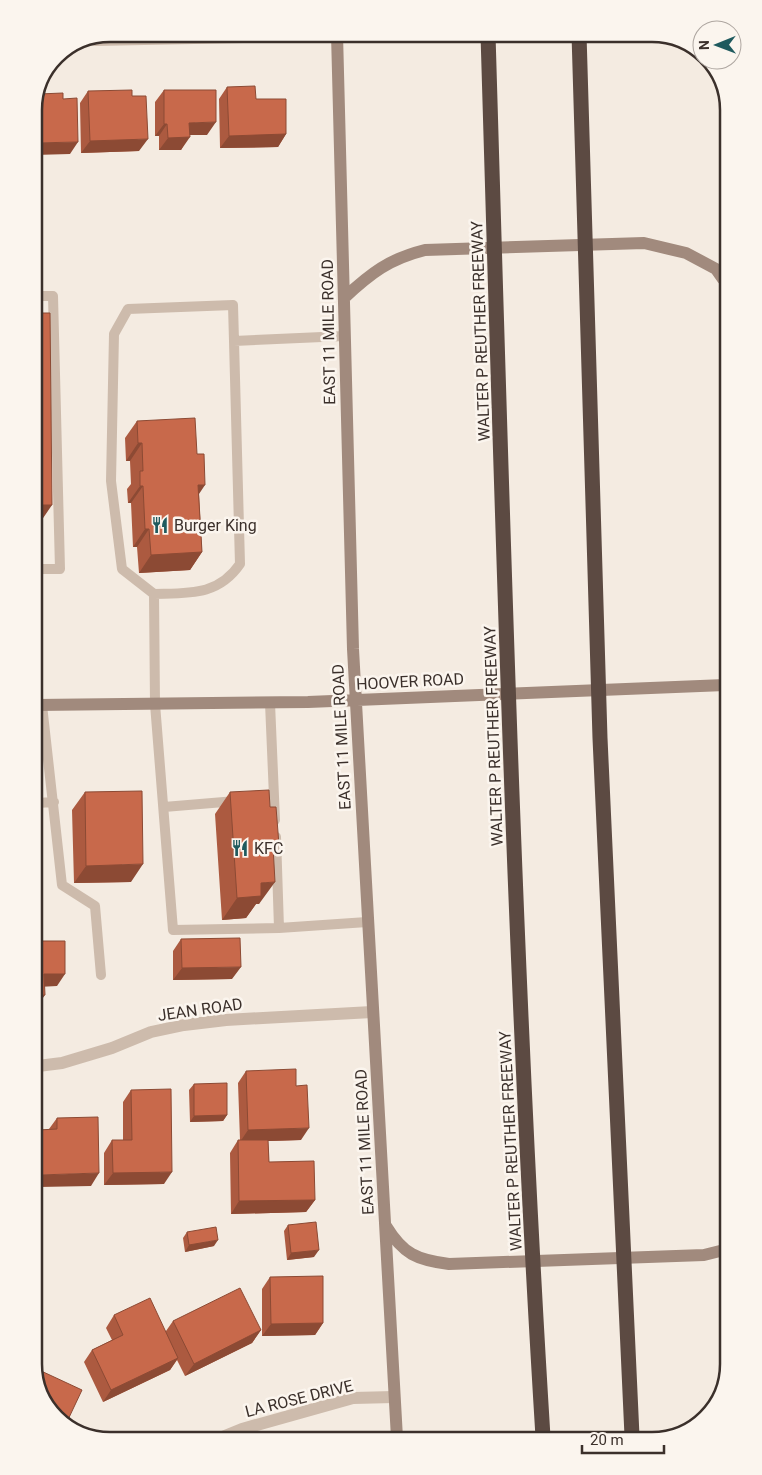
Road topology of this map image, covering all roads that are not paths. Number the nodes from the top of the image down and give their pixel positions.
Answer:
1 (337, 42) edge
2 (488, 43) edge
3 (579, 43) edge
4 (720, 275) edge
5 (43, 296) edge
6 (344, 298) junction
7 (344, 336) junction
8 (234, 341) junction
9 (43, 569) edge
10 (154, 594) junction
11 (720, 685) edge
12 (355, 700) junction
13 (270, 703) junction
14 (154, 704) junction
15 (43, 705) edge
16 (43, 728) edge
17 (246, 800) edge
18 (54, 802) junction
19 (42, 803) edge
20 (164, 807) junction
21 (367, 922) junction
22 (280, 928) junction
23 (101, 975) dead end
24 (372, 1012) junction
25 (42, 1065) edge
26 (385, 1224) junction
27 (720, 1251) edge
28 (394, 1397) junction
29 (235, 1432) edge
30 (397, 1432) edge
31 (543, 1432) edge
32 (632, 1432) edge

1 - 6 main road, EAST 11 MILE ROAD
2 - 31 highway, WALTER P REUTHER FREEWAY
3 - 32 highway
4 - 6 main road
5 - 9 lane
6 - 7 main road, EAST 11 MILE ROAD
7 - 8 lane
7 - 12 main road, EAST 11 MILE ROAD
8 - 10 lane
8 - 10 lane
10 - 14 lane
11 - 12 main road, HOOVER ROAD
12 - 13 main road, HOOVER ROAD
12 - 21 main road, EAST 11 MILE ROAD
13 - 14 main road, HOOVER ROAD
13 - 22 lane
14 - 15 main road, HOOVER ROAD
14 - 20 lane
16 - 18 lane
17 - 20 lane
18 - 19 lane
18 - 23 lane
20 - 22 lane
21 - 22 lane
21 - 24 main road, EAST 11 MILE ROAD
24 - 25 street, JEAN ROAD
24 - 26 main road, EAST 11 MILE ROAD
26 - 27 main road
26 - 28 main road, EAST 11 MILE ROAD
28 - 29 street, LA ROSE DRIVE
28 - 30 main road, EAST 11 MILE ROAD

